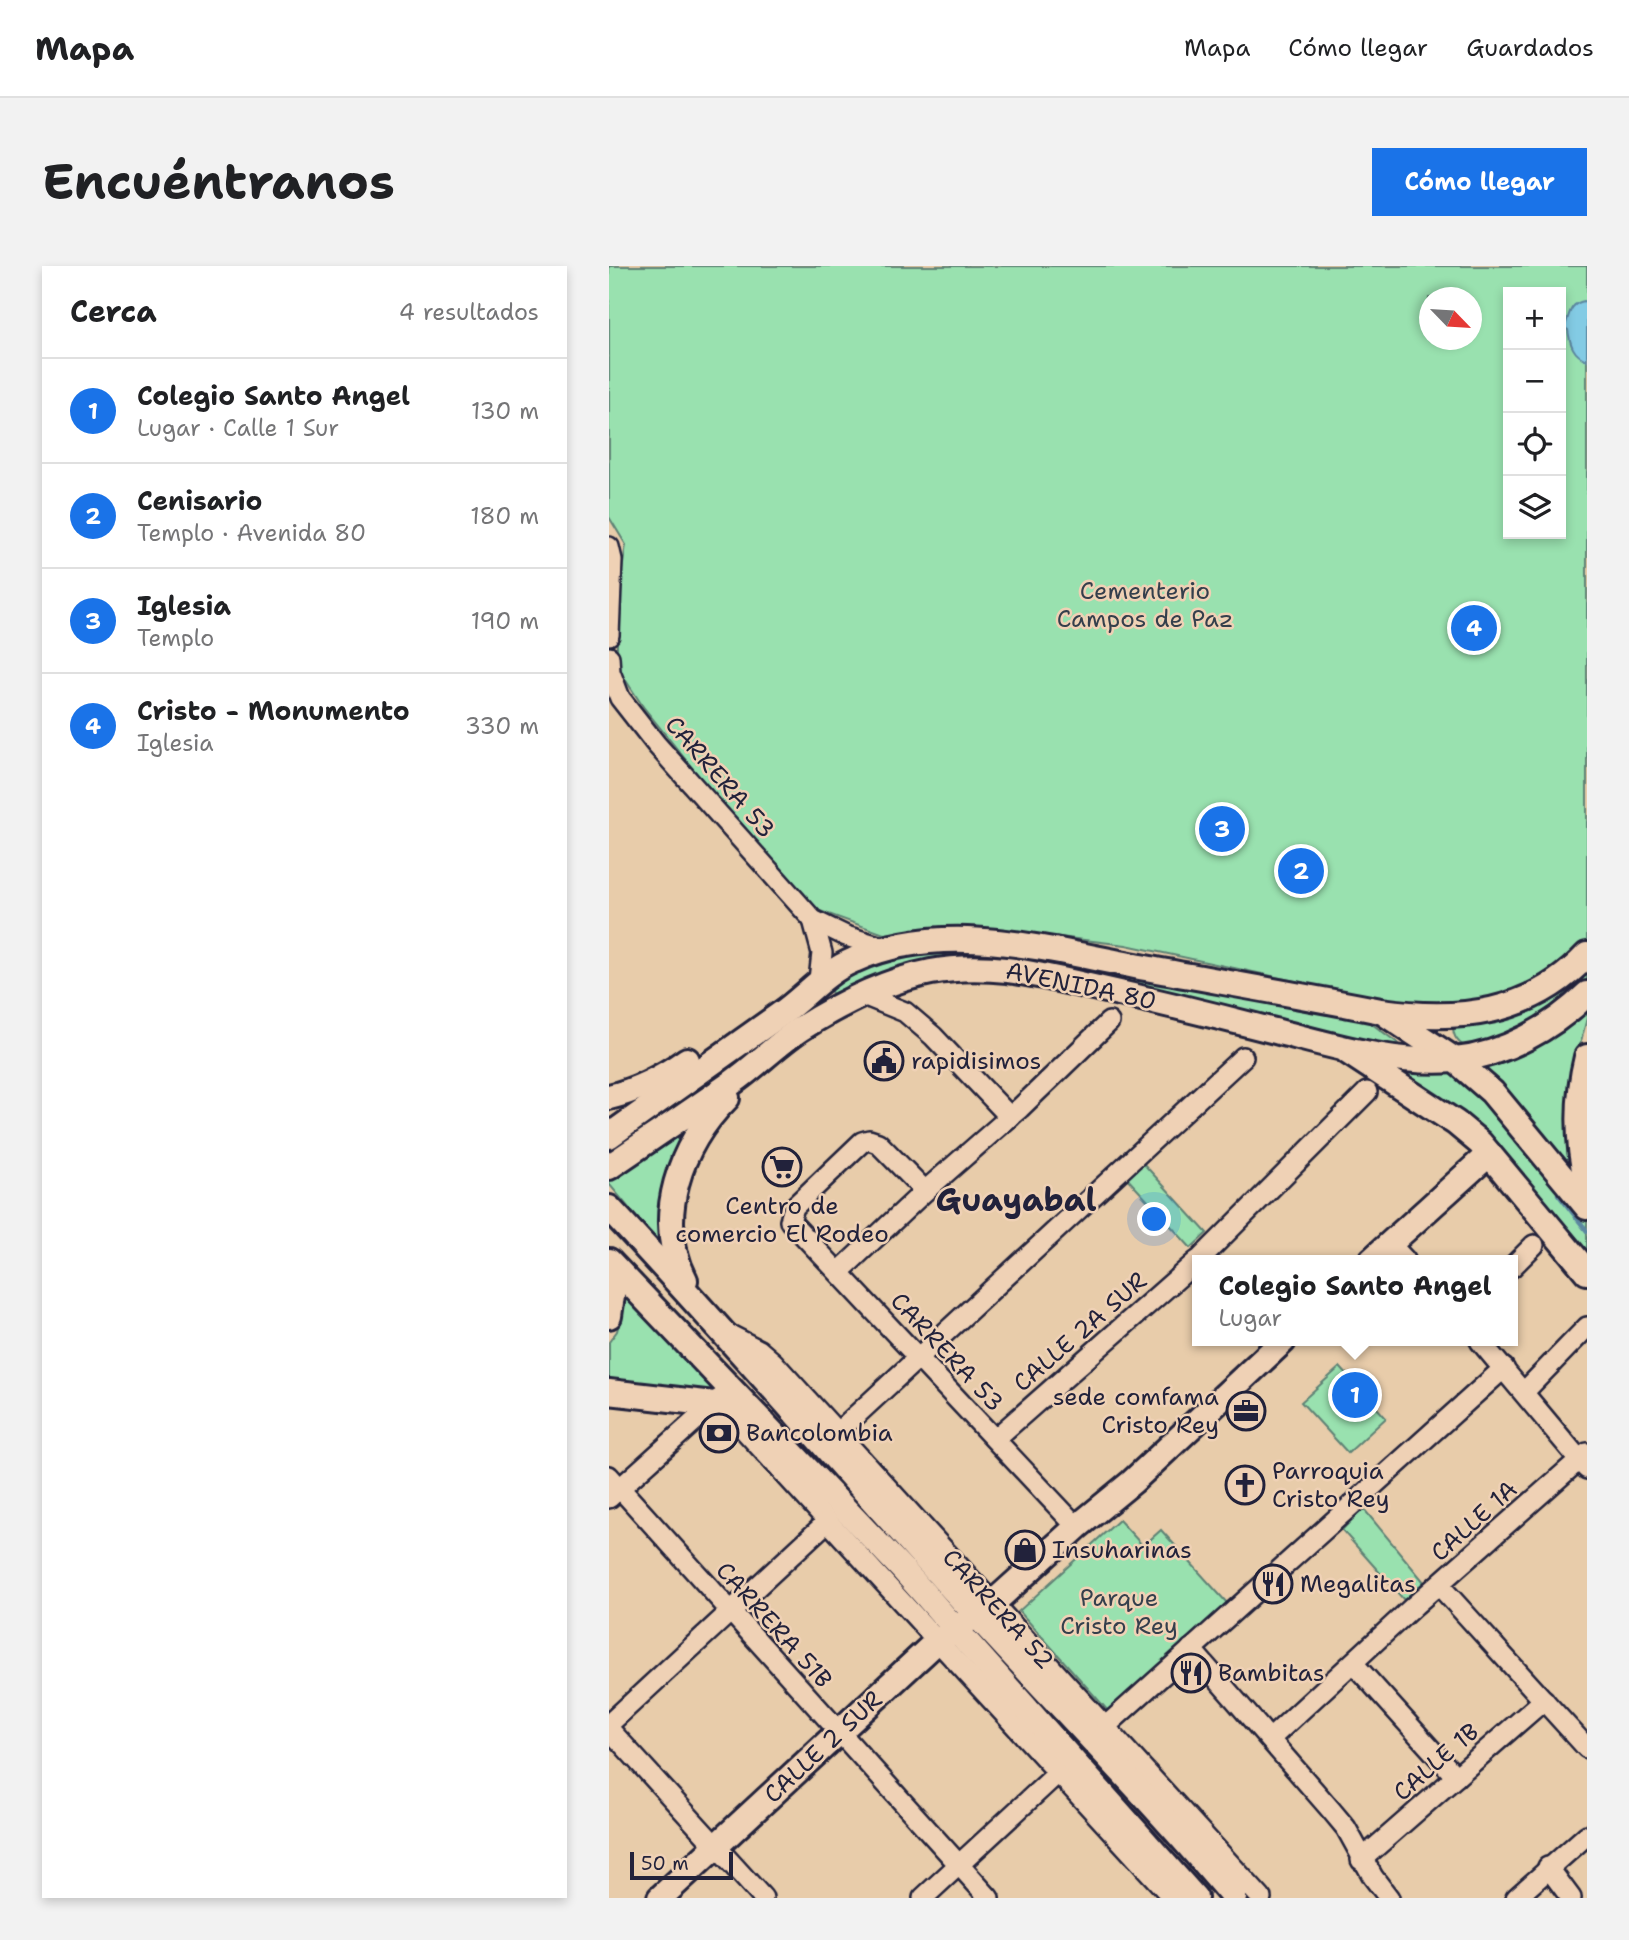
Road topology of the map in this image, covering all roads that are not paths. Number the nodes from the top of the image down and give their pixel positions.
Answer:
1 (609, 547) edge
2 (609, 635) edge
3 (609, 657) edge
4 (813, 920) junction
5 (888, 949) junction
6 (1587, 955) edge
7 (819, 979) junction
8 (1587, 994) edge
9 (854, 1000) junction
10 (1381, 1011) junction
11 (1450, 1016) junction
12 (1109, 1023) dead end
13 (1342, 1048) junction
14 (1243, 1057) dead end
15 (1587, 1057) edge
16 (1465, 1058) junction
17 (1367, 1092) dead end
18 (609, 1097) edge
19 (1010, 1117) junction
20 (609, 1136) edge
21 (1489, 1154) junction
22 (609, 1167) edge
23 (1587, 1184) edge
24 (925, 1192) junction
25 (1587, 1207) edge
26 (609, 1208) edge
27 (1534, 1245) dead end
28 (1204, 1255) edge
29 (1389, 1255) edge
30 (609, 1261) edge
31 (1518, 1262) edge
32 (1192, 1266) edge
33 (609, 1270) edge
34 (839, 1272) junction
35 (1587, 1272) edge
36 (695, 1300) junction
37 (609, 1316) edge
38 (1587, 1327) edge
39 (725, 1333) junction
40 (1278, 1346) edge
41 (1484, 1346) edge
42 (919, 1358) junction
43 (1504, 1368) junction
44 (609, 1392) edge
45 (1524, 1392) junction
46 (725, 1402) junction
47 (838, 1432) junction
48 (995, 1439) junction
49 (1585, 1460) edge
50 (612, 1488) edge
51 (885, 1500) junction
52 (827, 1522) junction
53 (1077, 1527) junction
54 (1439, 1585) junction
55 (731, 1613) junction
56 (965, 1628) junction
57 (1191, 1649) junction
58 (1354, 1664) junction
59 (1543, 1700) junction
60 (609, 1724) edge
61 (1106, 1726) junction
62 (609, 1729) edge
63 (844, 1739) junction
64 (1270, 1739) junction
65 (1587, 1748) edge
66 (1059, 1772) junction
67 (1456, 1777) junction
68 (1587, 1835) edge
69 (722, 1852) junction
70 (1145, 1854) junction
71 (1361, 1860) junction
72 (958, 1866) junction
73 (1548, 1867) junction
74 (1224, 1871) junction
75 (660, 1898) edge
76 (685, 1898) edge
77 (763, 1898) edge
78 (923, 1898) edge
79 (989, 1898) edge
80 (1173, 1898) edge
81 (1195, 1898) edge
82 (1234, 1898) edge
83 (1261, 1898) edge
84 (1389, 1898) edge
85 (1516, 1898) edge
86 (1571, 1898) edge

1 - 2 street
3 - 4 street, CARRERA 53
4 - 5 street, CARRERA 53
4 - 7 street, CARRERA 53
5 - 7 main road, AVENIDA 80
5 - 10 main road, AVENIDA 80
6 - 11 main road, AVENIDA 80
7 - 18 main road
7 - 20 main road, AVENIDA 80
8 - 16 main road, AVENIDA 80
9 - 13 main road, AVENIDA 80
9 - 19 street
9 - 22 main road, AVENIDA 80
9 - 36 main road
10 - 11 main road, AVENIDA 80
10 - 16 main road
11 - 16 main road
12 - 19 street
13 - 16 main road, AVENIDA 80
13 - 21 main road
14 - 42 street
15 - 23 main road
16 - 25 main road
17 - 28 street, CALLE 2A SUR
19 - 24 street
21 - 29 main road
21 - 35 main road
24 - 34 street
24 - 34 street, CARRERA 53
26 - 36 main road, CARRERA 52
27 - 31 street
30 - 46 main road, CARRERA 52
32 - 48 street, CALLE 2A SUR
33 - 37 main road
34 - 42 street, CARRERA 53
36 - 39 main road, CARRERA 52
38 - 45 street
39 - 47 street, CARRERA 52
39 - 51 main road, CARRERA 52
40 - 53 main road, CALLE 2 SUR
41 - 43 street
42 - 47 street
42 - 48 street, CARRERA 53
43 - 45 street
43 - 57 street
44 - 46 main road
45 - 49 street
46 - 50 street
46 - 52 street, CARRERA 52
46 - 56 main road, CARRERA 52
47 - 51 street, CARRERA 52
48 - 53 street, CARRERA 53
49 - 54 street, CALLE 1A
50 - 55 street, CARRERA 51B
51 - 56 main road, CARRERA 52
52 - 55 street
52 - 56 street, CARRERA 52
53 - 56 main road, CALLE 2 SUR
54 - 58 street, CALLE 1A
54 - 59 street
55 - 60 street
55 - 63 street, CARRERA 51B
56 - 61 street, CARRERA 52
56 - 63 main road, CALLE 2 SUR
56 - 66 street, CARRERA 52
56 - 70 main road, CARRERA 52
56 - 74 main road, CARRERA 52
57 - 61 street
57 - 64 street
58 - 64 street, CALLE 1A
58 - 67 street
59 - 65 street
59 - 67 street, CALLE 1B
61 - 74 street, CARRERA 52
62 - 69 street
63 - 69 main road, CALLE 2 SUR
63 - 72 street, CARRERA 51B
64 - 71 street
66 - 70 street, CARRERA 52
66 - 72 street
67 - 71 street, CALLE 1B
68 - 73 street
69 - 75 main road, CALLE 2 SUR
69 - 76 main road, CALLE 2 SUR
69 - 77 street
70 - 80 street, CARRERA 52
70 - 81 main road, CARRERA 52
71 - 84 street
72 - 78 street
72 - 79 street, CARRERA 51B
73 - 85 street
73 - 86 street
74 - 82 main road, CARRERA 52
74 - 83 street, CARRERA 52

